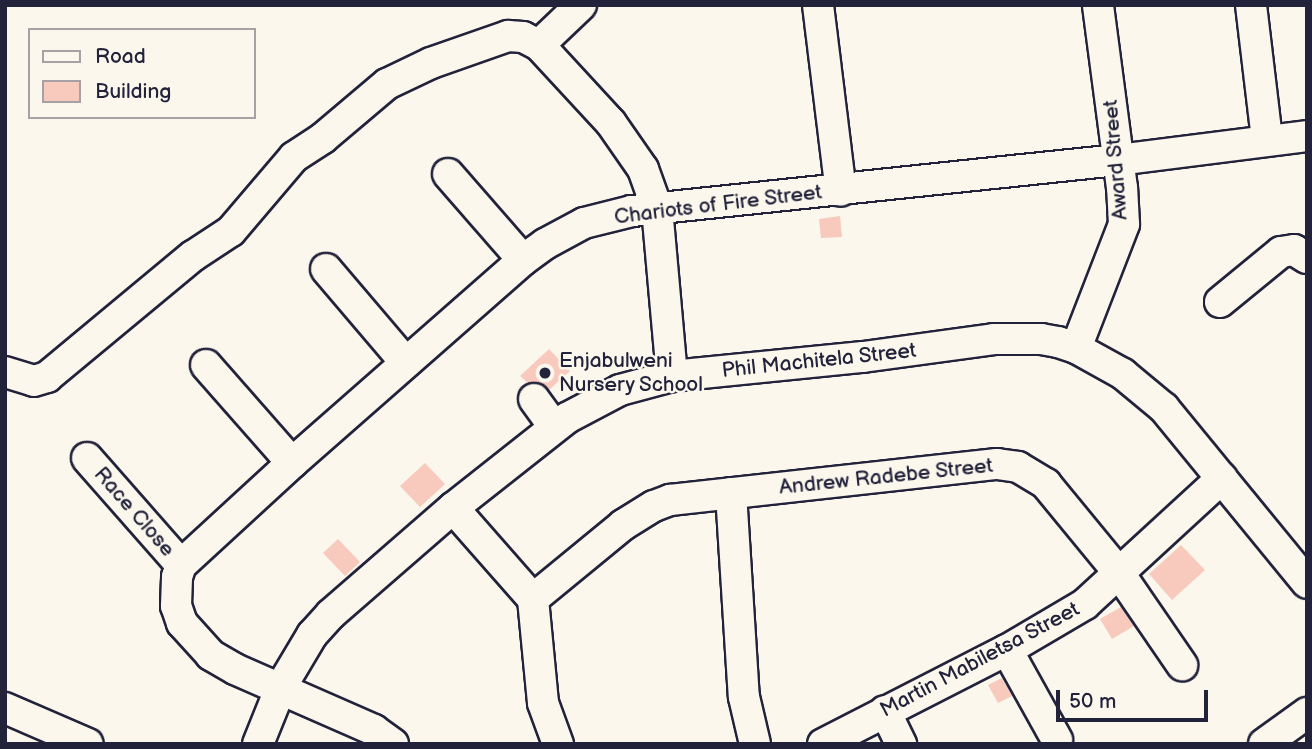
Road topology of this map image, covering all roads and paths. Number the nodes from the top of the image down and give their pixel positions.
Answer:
1 (581, 5) edge
2 (818, 5) edge
3 (1098, 5) edge
4 (1251, 5) edge
5 (539, 45) junction
6 (1307, 136) edge
7 (1267, 139) junction
8 (1118, 160) junction
9 (448, 174) dead end
10 (841, 191) junction
11 (657, 208) junction
12 (1307, 258) edge
13 (523, 260) junction
14 (326, 269) dead end
15 (1220, 302) dead end
16 (1076, 348) junction
17 (406, 363) junction
18 (206, 365) dead end
19 (5, 372) edge
20 (673, 376) junction
21 (534, 400) dead end
22 (554, 427) junction
23 (87, 458) dead end
24 (292, 463) junction
25 (1222, 478) junction
26 (732, 493) junction
27 (453, 508) junction
28 (181, 565) junction
29 (1119, 573) junction
30 (1307, 583) edge
31 (533, 599) junction
32 (1007, 650) junction
33 (1182, 665) dead end
34 (281, 687) junction
35 (5, 708) edge
36 (885, 711) junction
37 (1307, 713) edge
38 (1057, 740) dead end
39 (88, 744) edge
40 (258, 744) edge
41 (393, 744) edge
42 (558, 744) edge
43 (755, 744) edge
44 (823, 744) edge
45 (901, 744) edge
46 (1264, 744) edge

1 - 5 street
2 - 10 street
3 - 8 street, Award Street
4 - 7 street
5 - 11 street
5 - 19 street
6 - 7 street, Chariots of Fire Street
7 - 8 street, Chariots of Fire Street
8 - 10 street, Chariots of Fire Street
8 - 16 street, Award Street
9 - 13 street
10 - 11 street, Chariots of Fire Street
11 - 13 street, Chariots of Fire Street
11 - 20 street
12 - 15 street
13 - 17 street, Chariots of Fire Street
14 - 17 street
16 - 20 street, Phil Machitela Street
16 - 25 street, Phil Machitela Street
17 - 24 street, Chariots of Fire Street
18 - 24 street
20 - 22 street, Phil Machitela Street
21 - 22 street
22 - 27 street, Phil Machitela Street
23 - 28 street, Race Close
24 - 28 street, Chariots of Fire Street
25 - 29 street, Martin Mabiletsa Street
25 - 30 street, Phil Machitela Street
26 - 29 street, Andrew Radebe Street
26 - 31 street, Andrew Radebe Street
26 - 43 street
27 - 31 street
27 - 34 street, Phil Machitela Street
28 - 34 street
29 - 32 street, Martin Mabiletsa Street
29 - 33 street, Andrew Radebe Street
31 - 42 street
32 - 36 street, Martin Mabiletsa Street
32 - 38 street
34 - 40 street, Phil Machitela Street
34 - 41 street
35 - 39 street
36 - 44 street, Martin Mabiletsa Street
36 - 45 street
37 - 46 street

